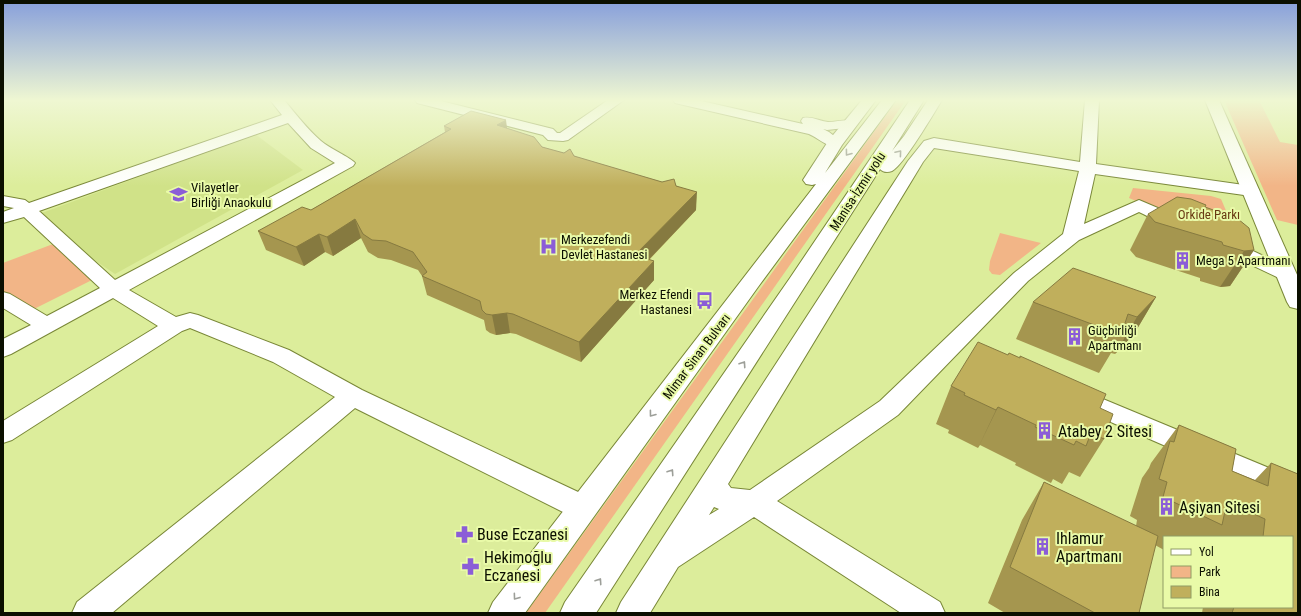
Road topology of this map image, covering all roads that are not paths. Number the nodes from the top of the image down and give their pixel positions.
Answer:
1 (257, 129) edge
2 (299, 129) edge
3 (535, 129) edge
4 (553, 129) edge
5 (575, 129) edge
6 (804, 129) edge
7 (846, 129) edge
8 (867, 129) edge
9 (898, 129) edge
10 (917, 129) edge
11 (1090, 129) edge
12 (1224, 129) edge
13 (548, 132) junction
14 (835, 144) junction
15 (1088, 168) junction
16 (1251, 191) junction
17 (3, 201) edge
18 (27, 210) junction
19 (3, 218) edge
20 (1072, 236) junction
21 (1286, 274) junction
22 (751, 282) junction
23 (797, 283) junction
24 (113, 289) junction
25 (3, 299) edge
26 (1298, 301) edge
27 (47, 325) junction
28 (174, 326) junction
29 (3, 349) edge
30 (1056, 389) edge
31 (353, 396) junction
32 (3, 433) edge
33 (711, 485) junction
34 (1298, 492) edge
35 (754, 502) junction
36 (583, 508) junction
37 (664, 560) junction
38 (88, 613) edge
39 (505, 613) edge
40 (577, 613) edge
41 (632, 613) edge
42 (929, 613) edge

1 - 18 street
2 - 24 street
3 - 13 street
4 - 13 street
5 - 13 street
6 - 14 street
7 - 14 main road
8 -> 22 main road, Mimar Sinan Bulvarı
9 - 23 main road, Manisa-İzmir yolu
23 -> 10 main road
11 - 15 street
12 - 16 main road
14 - 22 main road
15 - 16 street
15 - 20 street
15 - 33 street
16 - 21 main road
17 - 18 street
18 - 19 street
18 - 24 street
20 - 21 street
20 - 35 street
21 - 26 main road
22 -> 36 main road, Mimar Sinan Bulvarı
40 -> 23 main road
24 - 27 street
24 - 28 street
25 - 27 street
27 - 29 street
28 - 31 street
28 - 32 street
30 - 34 street
31 - 36 street
31 - 38 street
33 - 35 street
33 - 37 street
35 - 37 street
35 - 42 street
36 -> 39 main road, Mimar Sinan Bulvarı
37 - 41 street

